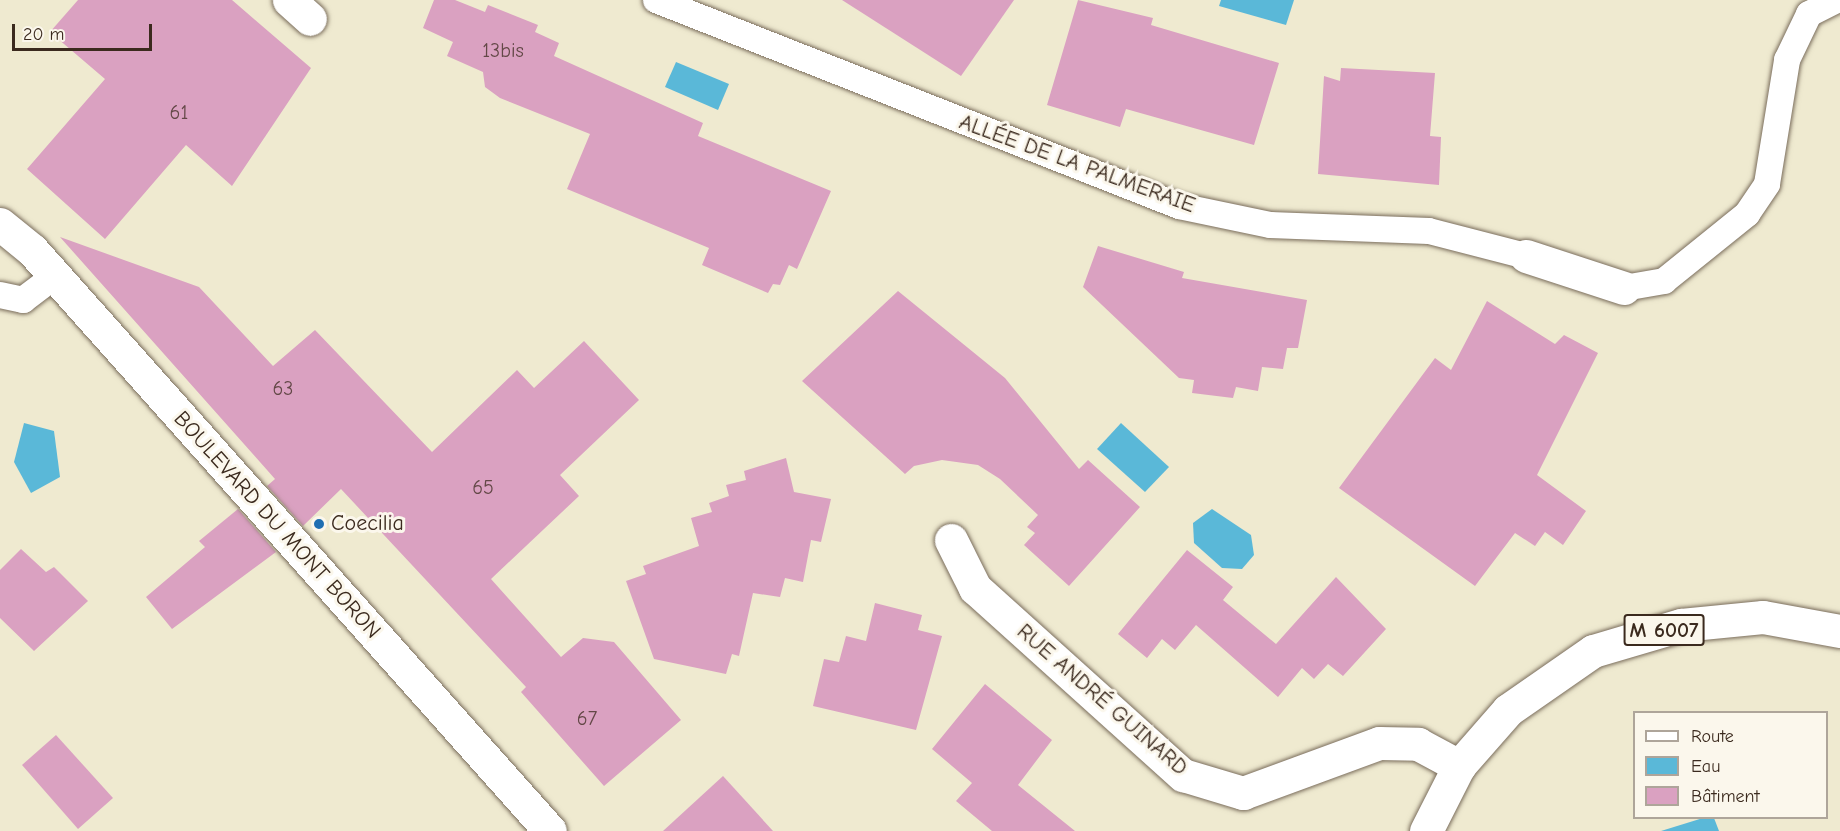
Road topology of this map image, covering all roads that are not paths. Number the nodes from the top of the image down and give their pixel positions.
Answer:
1 (656, 0) edge
2 (1836, 0) edge
3 (0, 224) edge
4 (1526, 256) joint
5 (55, 276) junction
6 (1624, 288) joint
7 (0, 295) edge
8 (951, 540) dead end
9 (1840, 631) edge
10 (1459, 766) junction
11 (550, 831) edge
12 (1426, 831) edge

1 - 4 lane, ALLÉE DE LA PALMERAIE
2 - 6 lane, ALLÉE DE LA PALMERAIE
3 - 5 street, BOULEVARD DU MONT BORON
4 - 6 street, ALLÉE DE LA PALMERAIE
5 - 7 lane
5 - 11 street, BOULEVARD DU MONT BORON
8 - 10 street, RUE ANDRÉ GUINARD
9 - 10 street, M 6007
10 - 12 street, M 6007

